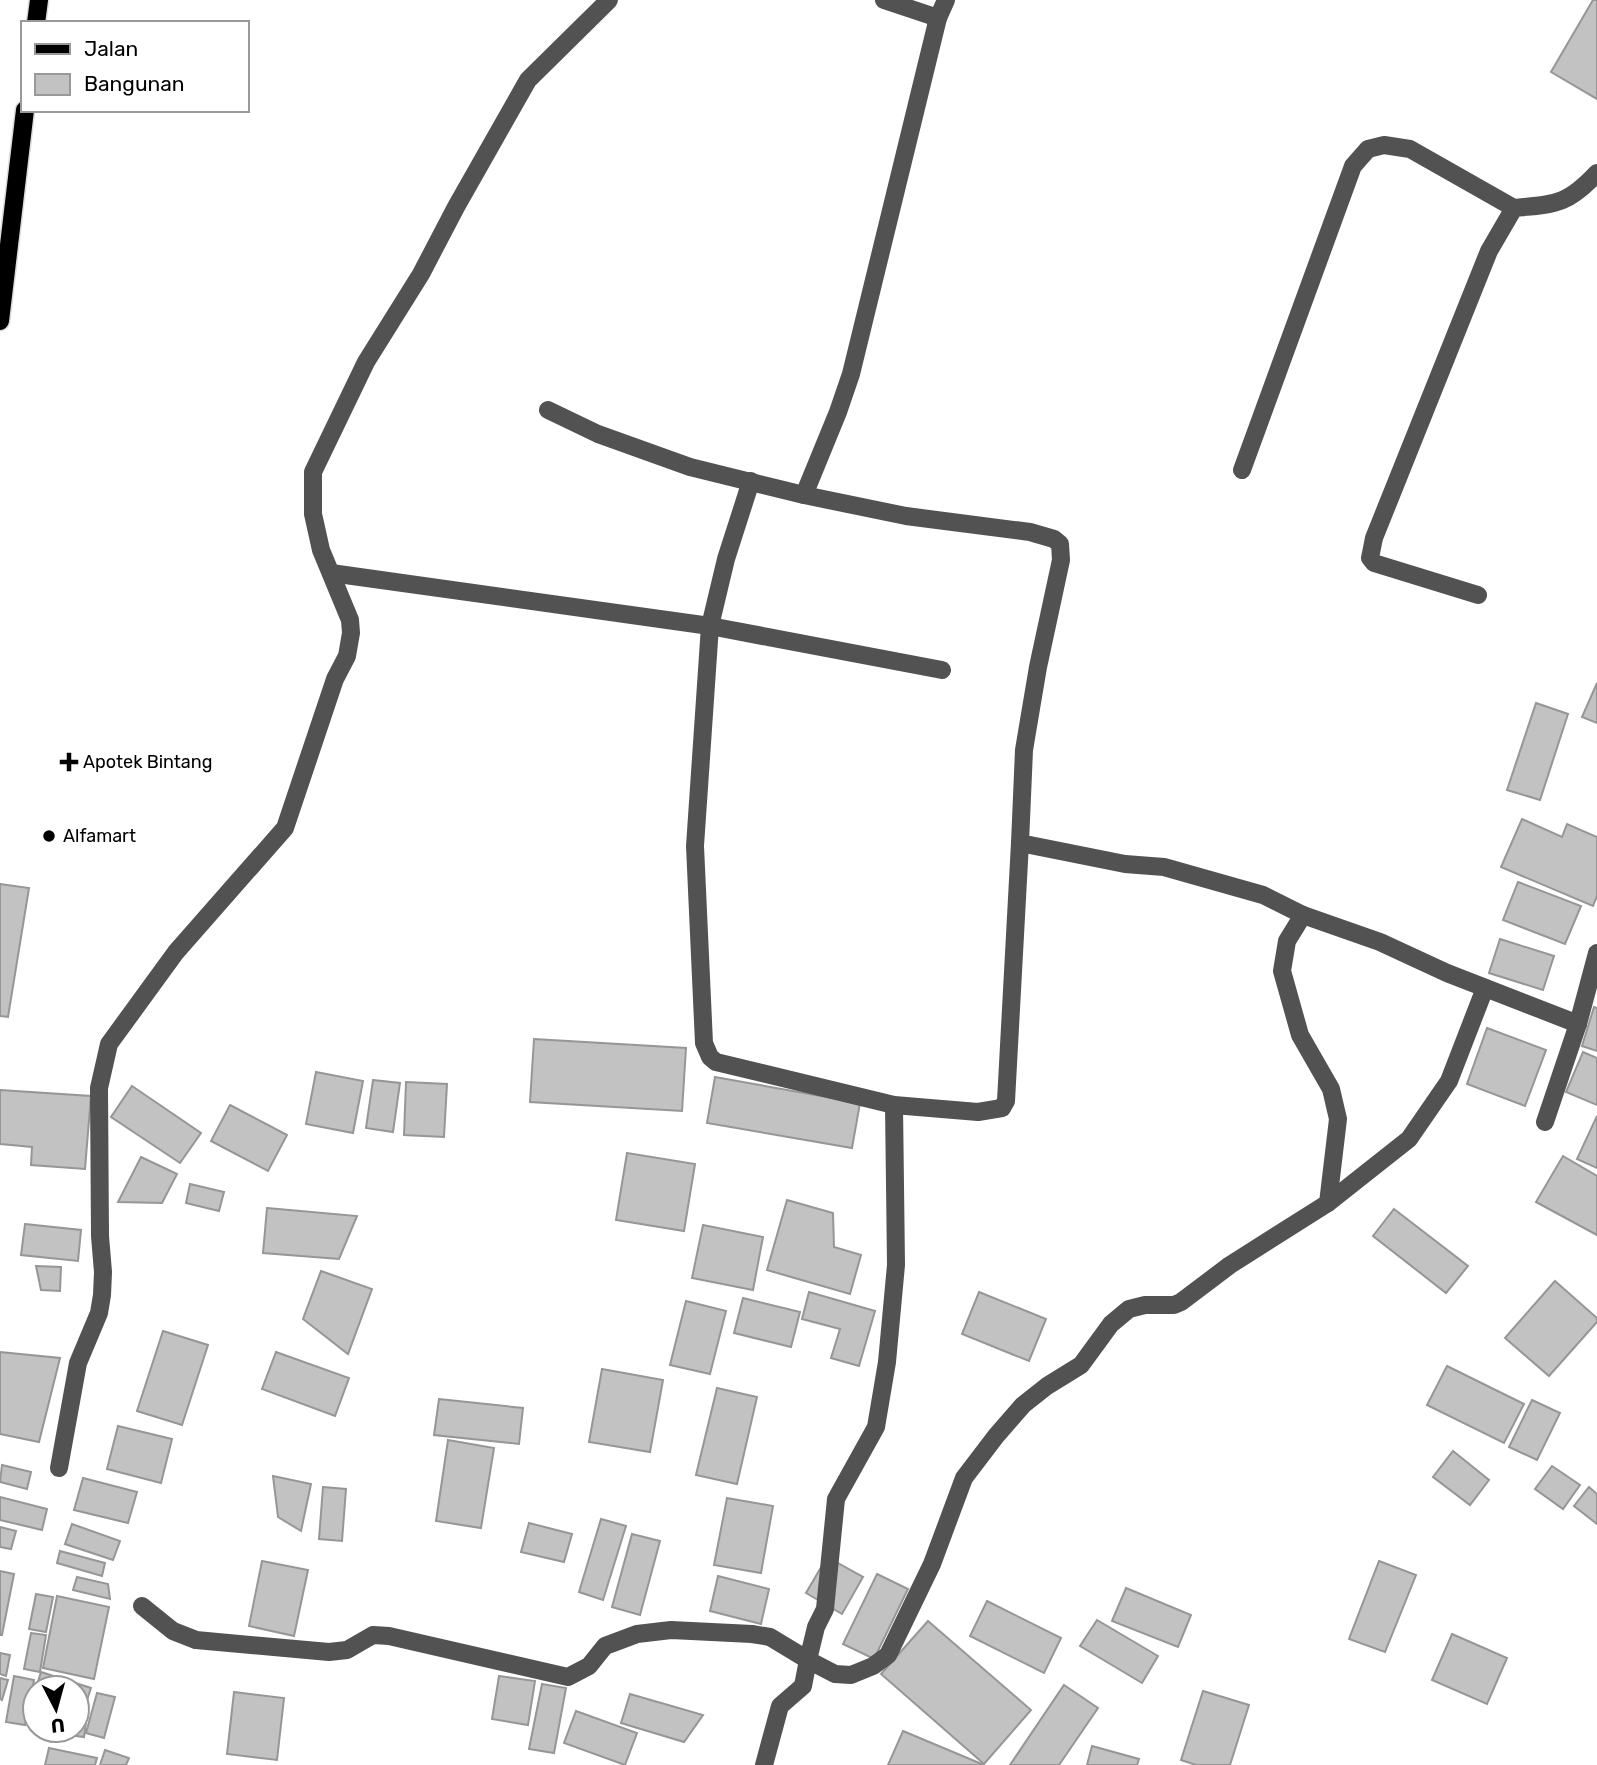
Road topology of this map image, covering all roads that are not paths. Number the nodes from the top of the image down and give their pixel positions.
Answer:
1 (39, 0) edge
2 (609, 0) edge
3 (884, 0) edge
4 (946, 0) edge
5 (938, 18) junction
6 (36, 21) edge
7 (25, 112) edge
8 (1597, 173) edge
9 (1514, 208) junction
10 (0, 321) edge
11 (548, 410) dead end
12 (1242, 470) dead end
13 (751, 481) junction
14 (804, 495) junction
15 (331, 573) junction
16 (1478, 595) dead end
17 (710, 626) junction
18 (942, 670) dead end
19 (1020, 843) junction
20 (1303, 915) junction
21 (1597, 953) edge
22 (1485, 988) junction
23 (1578, 1024) junction
24 (894, 1105) junction
25 (1545, 1122) dead end
26 (1328, 1203) junction
27 (59, 1468) dead end
28 (142, 1606) dead end
29 (808, 1660) junction
30 (764, 1765) edge

1 - 6 main road
2 - 15 street
3 - 5 street
4 - 5 street
5 - 14 street
7 - 10 main road
8 - 9 street
9 - 12 street
9 - 16 street
11 - 13 street
13 - 14 street
13 - 17 street
14 - 19 street
15 - 17 street
15 - 27 street
17 - 18 street
17 - 24 street
19 - 20 street
19 - 24 street
20 - 22 street
20 - 26 street
21 - 23 street
22 - 23 street
22 - 26 street
23 - 25 street
24 - 29 street
26 - 29 street
28 - 29 street
29 - 30 street

